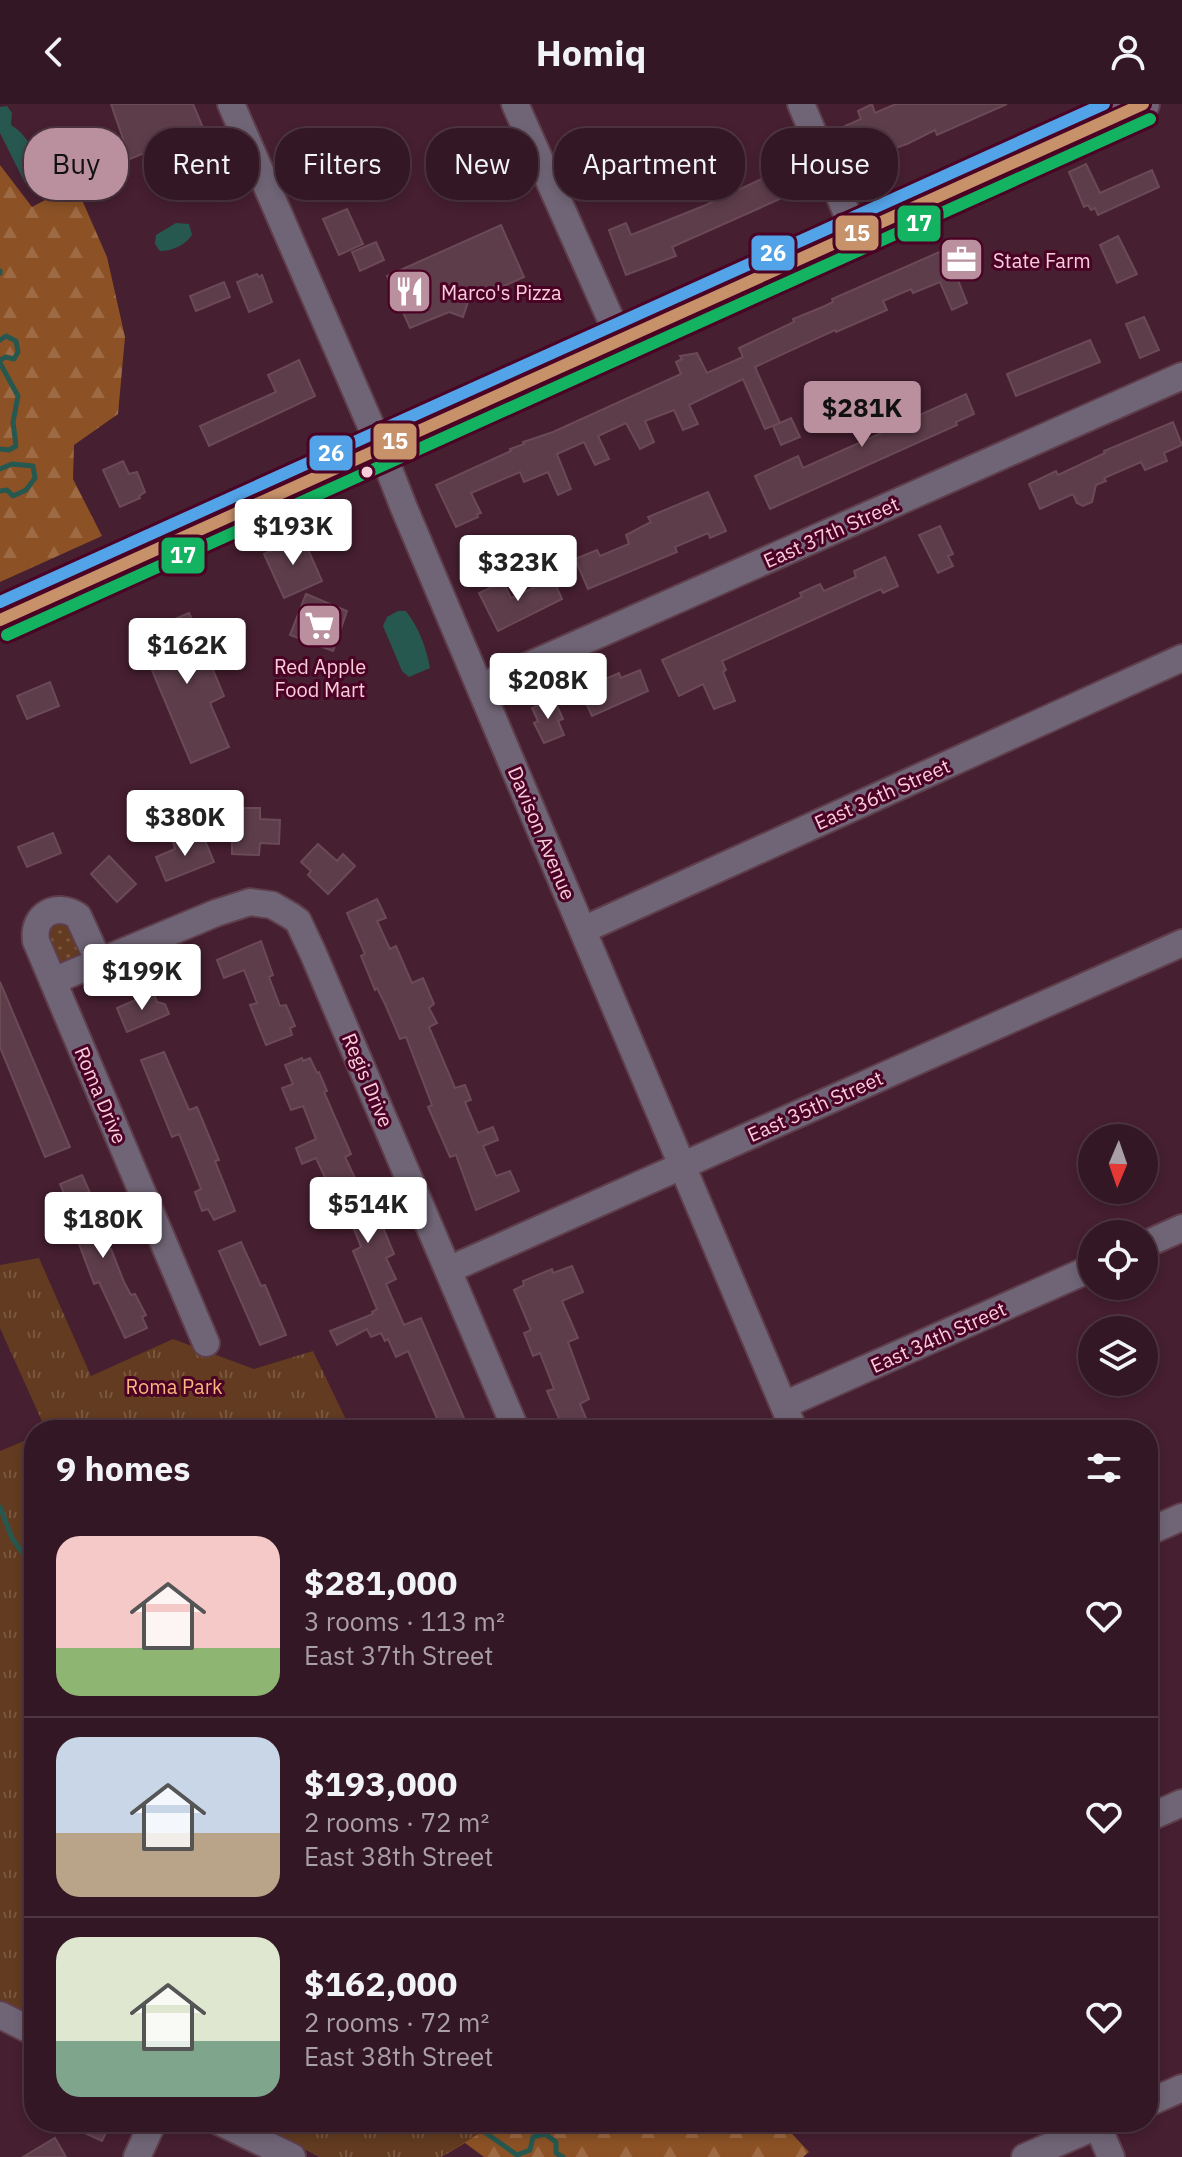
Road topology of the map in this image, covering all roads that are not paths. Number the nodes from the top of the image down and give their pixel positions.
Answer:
1 (231, 104) edge
2 (515, 104) edge
3 (801, 104) edge
4 (1143, 104) edge
5 (855, 233) junction
6 (620, 340) junction
7 (1182, 376) edge
8 (381, 449) junction
9 (0, 620) edge
10 (1182, 658) edge
11 (480, 687) junction
12 (583, 930) junction
13 (1182, 943) edge
14 (99, 962) junction
15 (53, 981) junction
16 (684, 1165) junction
17 (1182, 1228) edge
18 (1158, 1239) edge
19 (448, 1270) junction
20 (1078, 1274) edge
21 (206, 1343) dead end
22 (784, 1405) junction
23 (512, 1420) edge
24 (790, 1420) edge
25 (1182, 1517) edge
26 (1158, 1528) edge
27 (1182, 1803) edge
28 (1158, 1814) edge
29 (0, 2015) edge
30 (24, 2027) edge
31 (1182, 2088) edge
32 (1158, 2099) edge
33 (148, 2132) edge
34 (241, 2132) edge
35 (1080, 2132) edge
36 (1103, 2132) edge
37 (137, 2157) edge
38 (292, 2157) edge
39 (1025, 2157) edge
40 (1111, 2157) edge

1 - 8 street, Davison Avenue
2 - 6 street
3 - 5 street
4 - 5 main road
5 - 6 main road
6 - 8 main road
7 - 11 street, East 37th Street
8 - 9 main road
8 - 11 street, Davison Avenue
10 - 12 street, East 36th Street
11 - 12 street, Davison Avenue
12 - 16 street, Davison Avenue
13 - 16 street, East 35th Street
14 - 15 street
14 - 15 street
14 - 19 street, Regis Drive
15 - 21 street, Roma Drive
16 - 19 street, East 35th Street
16 - 22 street, Davison Avenue
17 - 18 street
19 - 23 street, Regis Drive
20 - 22 street, East 34th Street
22 - 24 street, Davison Avenue
25 - 26 street
27 - 28 street
29 - 30 street
31 - 32 street
33 - 37 street
34 - 38 street
35 - 39 street
36 - 40 street

